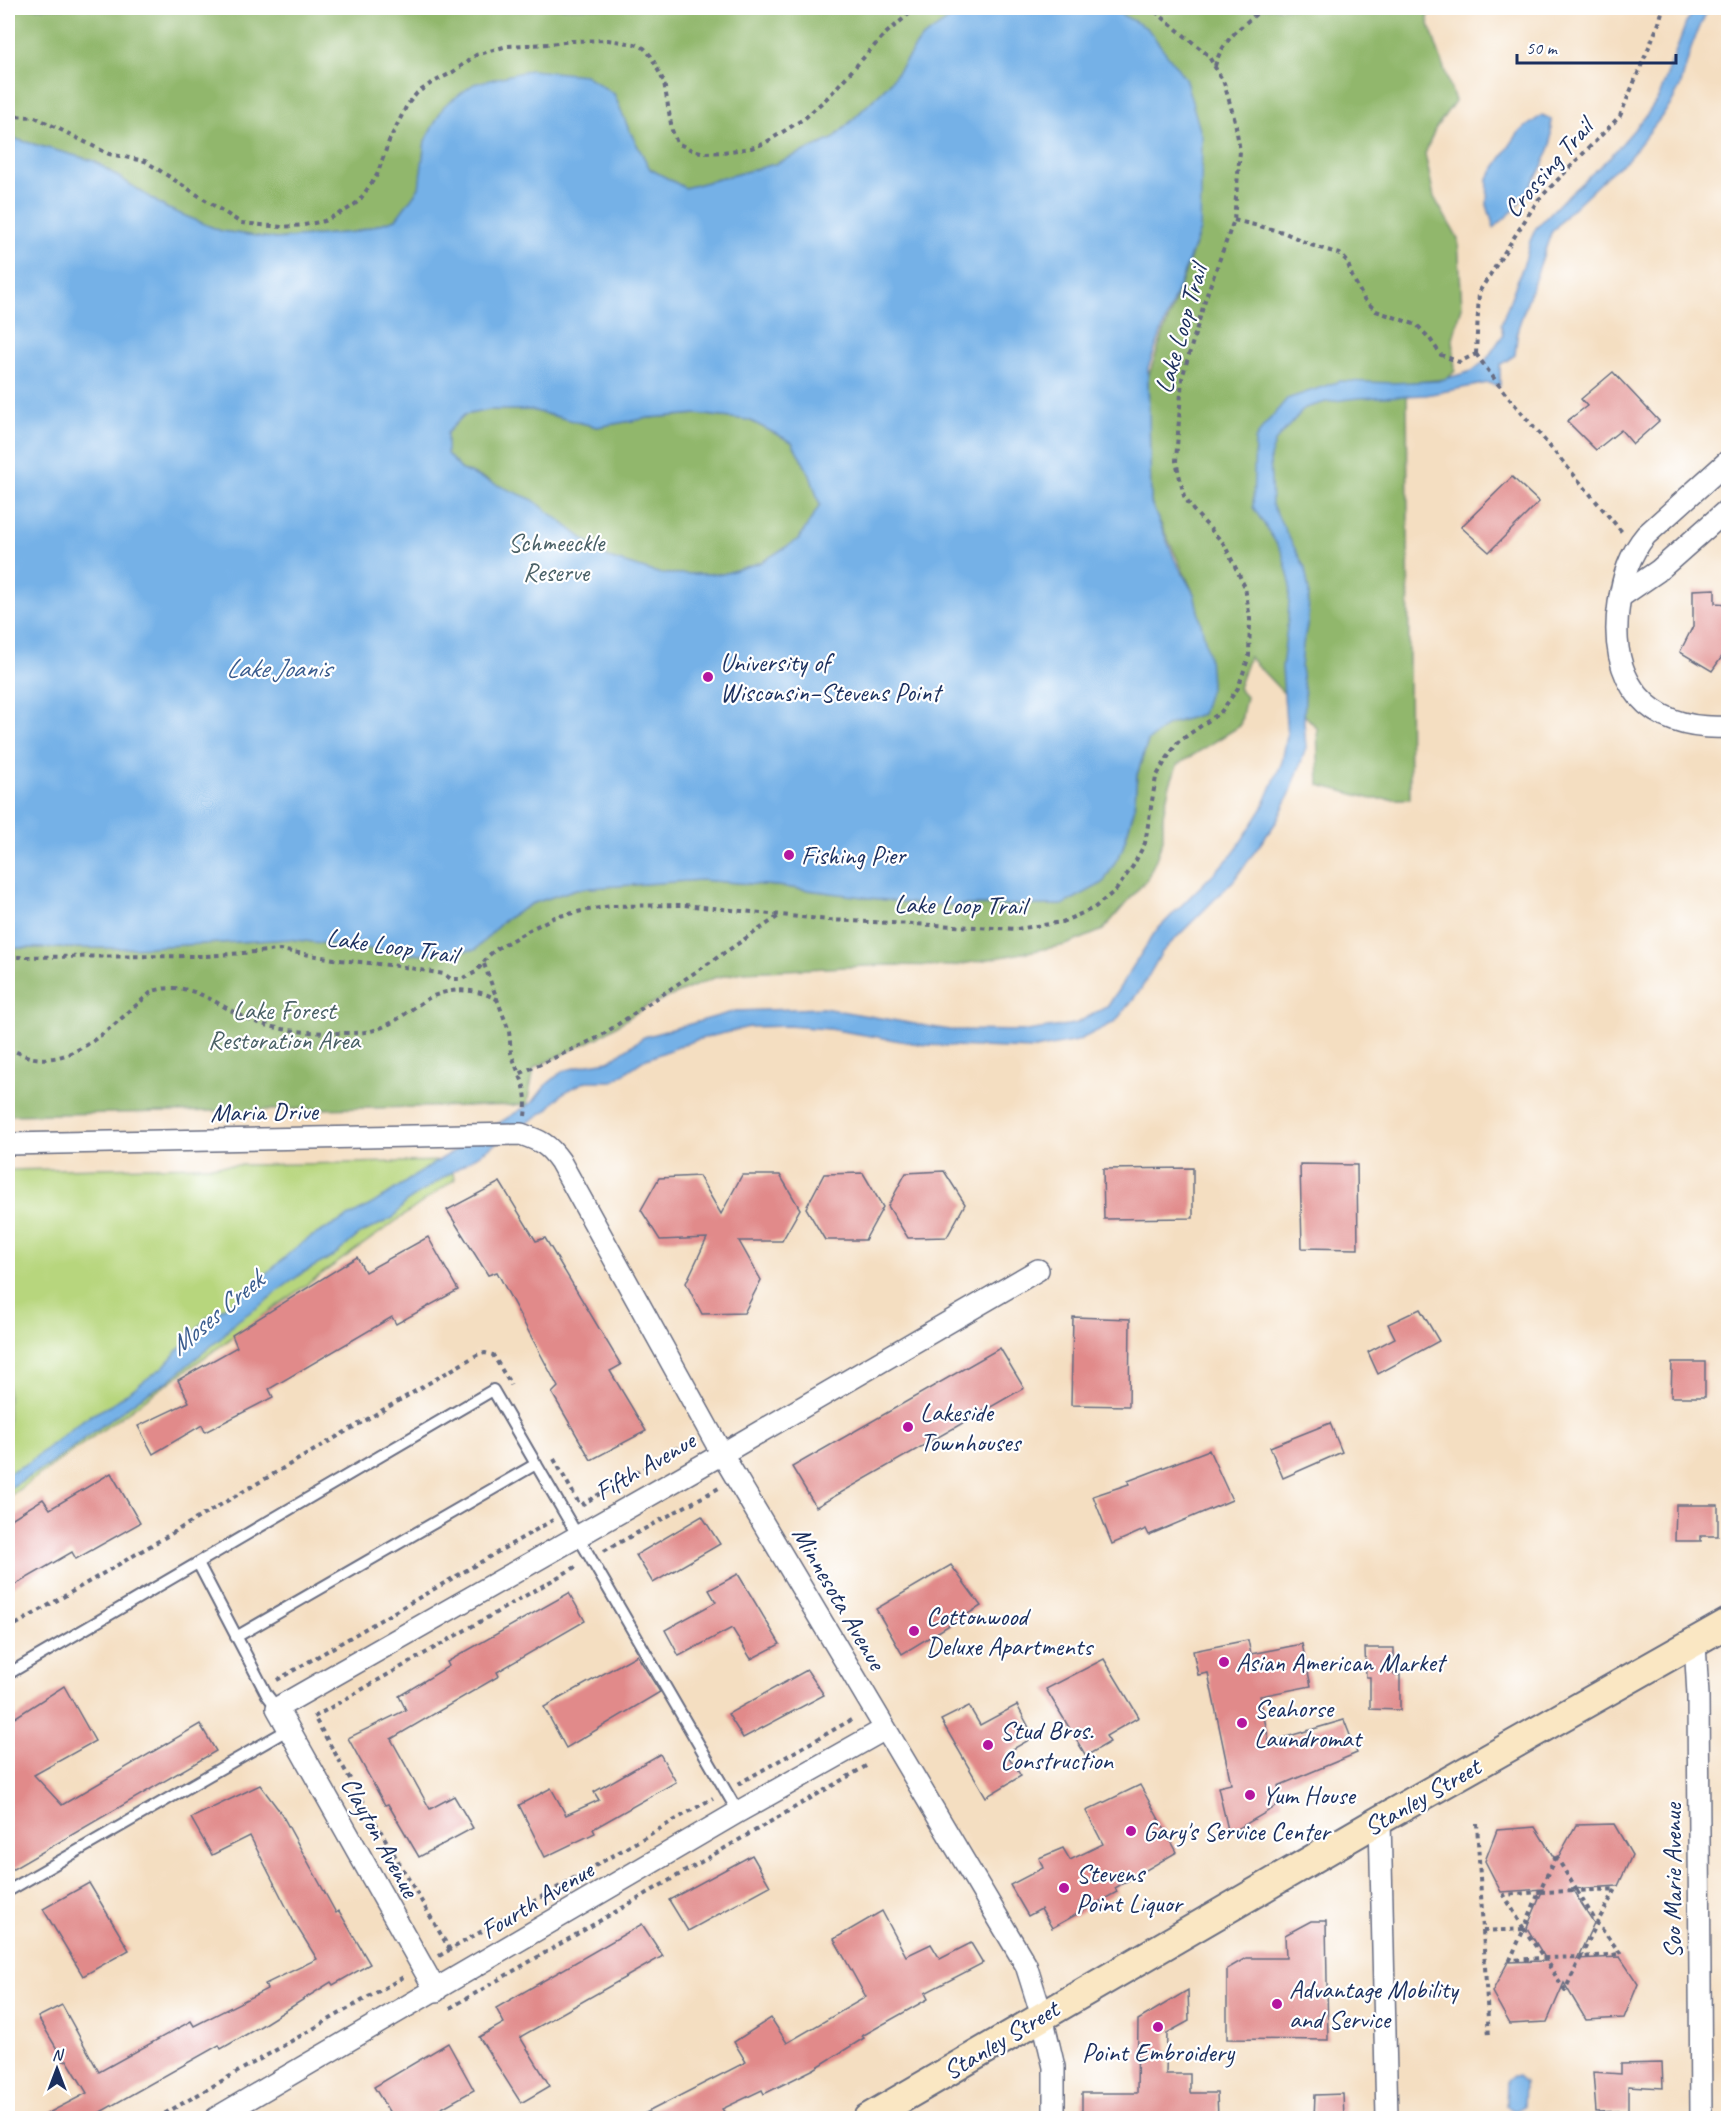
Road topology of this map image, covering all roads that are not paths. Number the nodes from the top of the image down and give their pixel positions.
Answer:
1 (1728, 461) edge
2 (1728, 509) edge
3 (1620, 597) junction
4 (1728, 727) edge
5 (521, 1134) joint
6 (8, 1144) edge
7 (1038, 1269) dead end
8 (722, 1454) junction
9 (536, 1464) junction
10 (577, 1536) junction
11 (198, 1563) junction
12 (1728, 1623) edge
13 (236, 1637) junction
14 (1695, 1643) junction
15 (8, 1674) edge
16 (277, 1708) junction
17 (289, 1729) junction
18 (885, 1729) junction
19 (738, 1812) junction
20 (1380, 1820) junction
21 (8, 1891) edge
22 (436, 1991) junction
23 (1042, 2016) junction
24 (216, 2118) edge
25 (868, 2118) edge
26 (1054, 2118) edge
27 (1387, 2118) edge
28 (1701, 2118) edge

1 - 3 street
2 - 3 street
3 - 4 street
5 - 6 street, Maria Drive
5 - 8 street, Minnesota Avenue
7 - 8 street, Fifth Avenue
8 - 10 street, Fifth Avenue
8 - 18 street, Minnesota Avenue
9 - 10 lane
9 - 11 lane
9 - 13 lane
10 - 16 street, Fifth Avenue
10 - 19 lane
11 - 13 lane
11 - 15 lane
12 - 14 street, Stanley Street
13 - 16 lane
14 - 20 street, Stanley Street
14 - 28 street, Soo Marie Avenue
16 - 17 street, Clayton Avenue
17 - 21 lane
17 - 22 street, Clayton Avenue
18 - 19 street, Fourth Avenue
18 - 23 street, Minnesota Avenue
19 - 22 street, Fourth Avenue
20 - 23 street, Stanley Street
20 - 27 street
22 - 24 street, Fourth Avenue
23 - 25 street, Stanley Street
23 - 26 street, Minnesota Avenue

